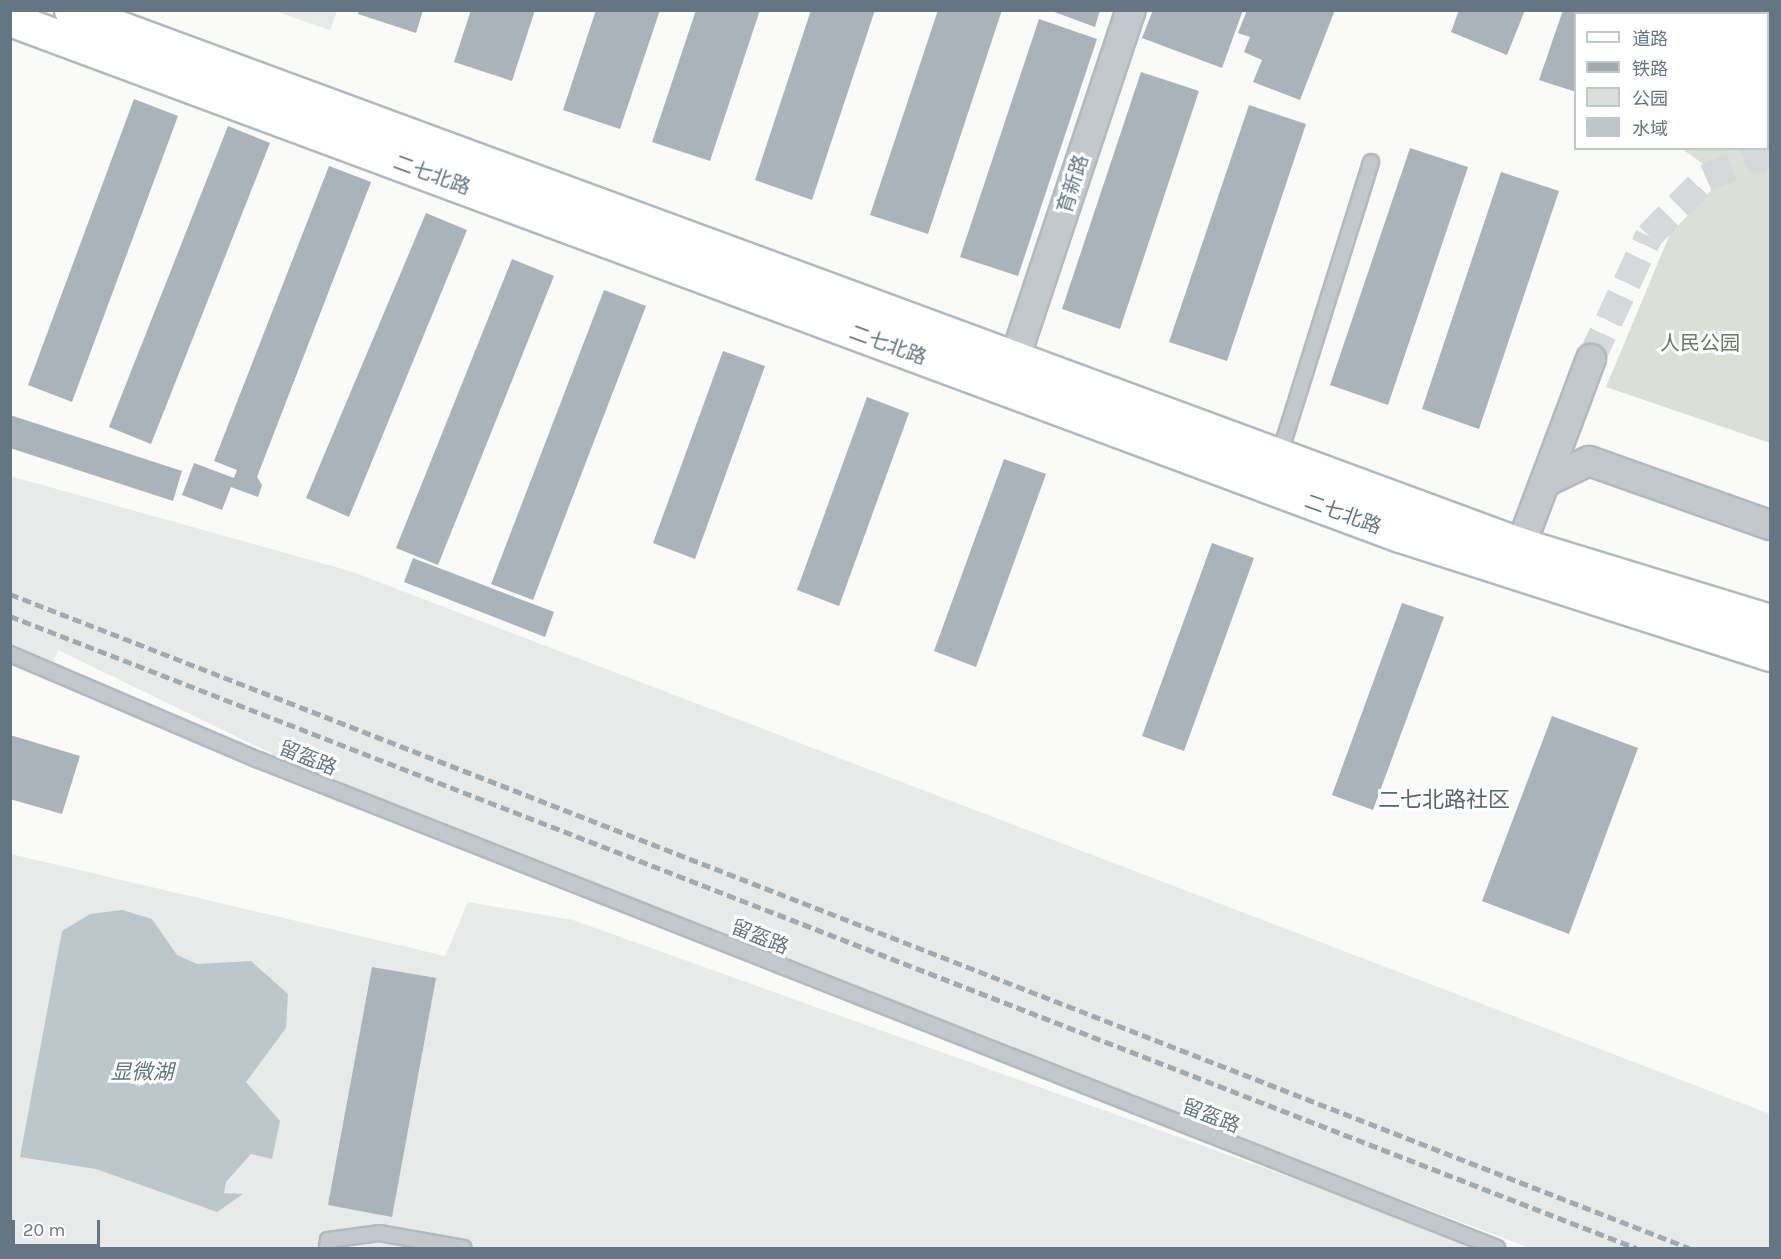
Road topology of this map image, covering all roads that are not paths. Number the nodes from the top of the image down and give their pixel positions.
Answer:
1 (71, 10) edge
2 (1131, 10) edge
3 (10, 19) edge
4 (1371, 162) dead end
5 (1015, 358) junction
6 (1591, 360) tunnel mouth
7 (1279, 456) junction
8 (1545, 482) junction
9 (1770, 525) edge
10 (1521, 545) junction
11 (1770, 621) edge
12 (10, 654) edge
13 (1770, 654) edge
14 (327, 1244) edge
15 (464, 1248) edge
16 (1497, 1248) edge

1 - 5 main road, 二七北路
2 - 5 street, 育新路
3 - 13 main road, 二七北路
4 - 7 lane
5 - 7 main road, 二七北路
6 - 8 street
7 - 10 main road, 二七北路
8 - 9 street
8 - 10 street
10 - 11 main road, 二七北路
12 - 16 lane, 留盔路
14 - 15 lane

